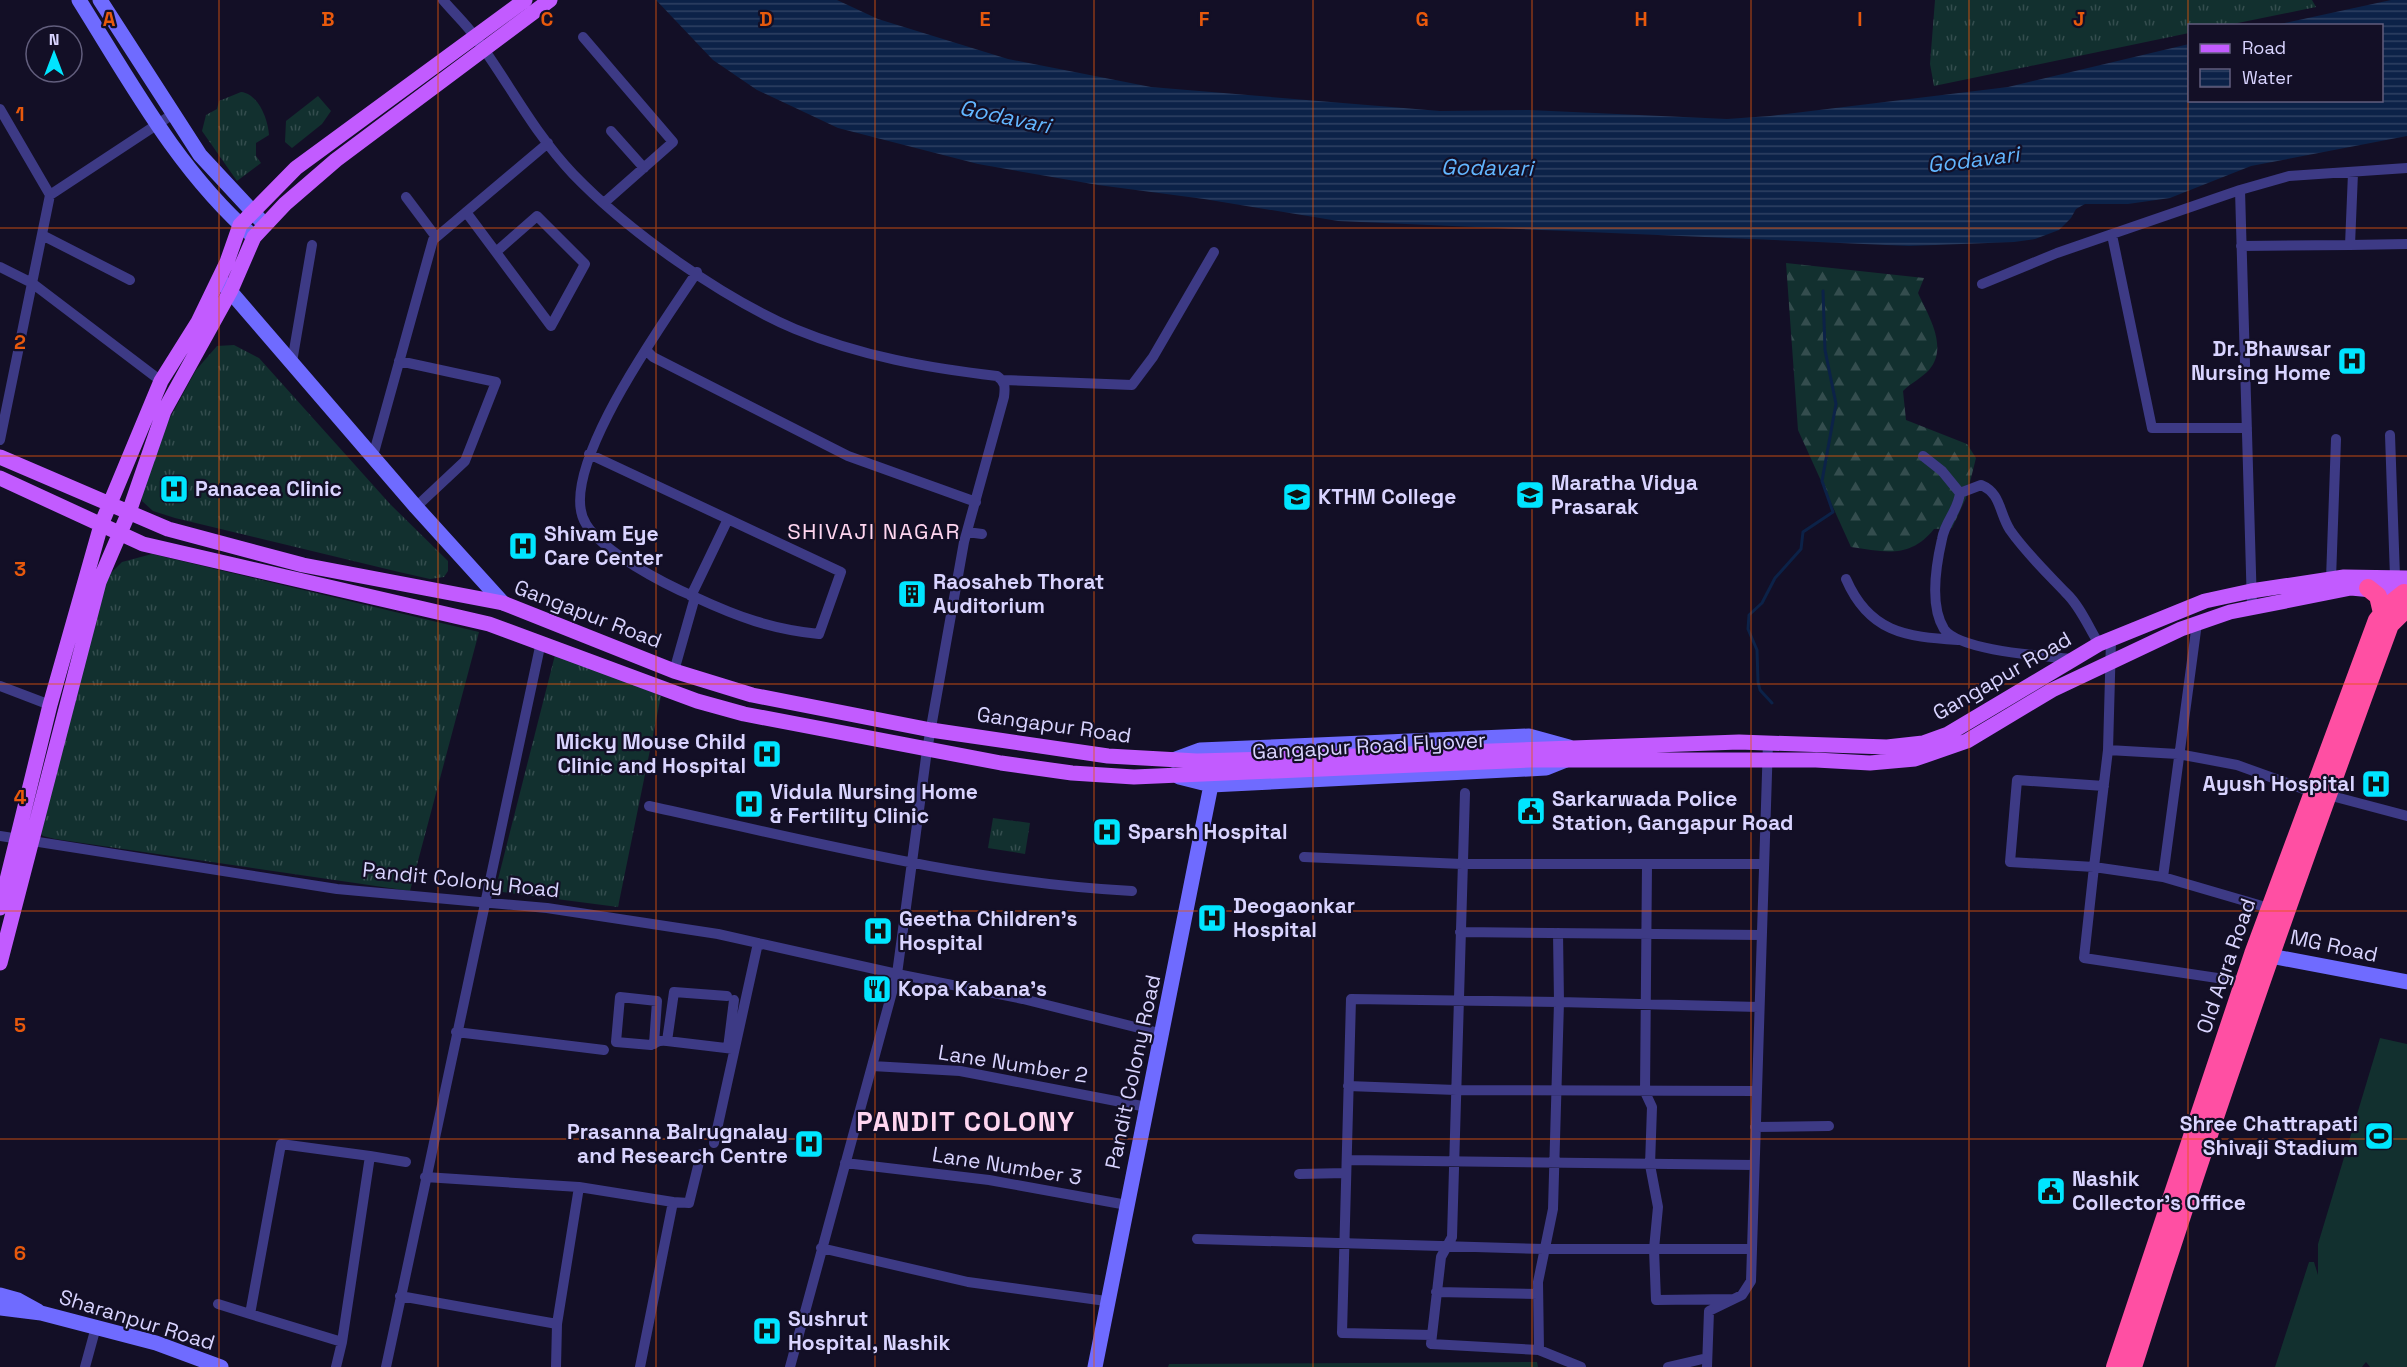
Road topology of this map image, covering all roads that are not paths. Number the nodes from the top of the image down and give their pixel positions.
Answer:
1 (79, 0) edge
2 (100, 0) edge
3 (443, 0) edge
4 (525, 0) edge
5 (550, 0) edge
6 (583, 37) dead end
7 (479, 42) junction
8 (0, 109) edge
9 (173, 114) junction
10 (156, 124) junction
11 (611, 131) dead end
12 (548, 143) junction
13 (644, 168) junction
14 (2407, 168) edge
15 (2353, 173) junction
16 (2240, 190) junction
17 (50, 195) junction
18 (406, 197) dead end
19 (605, 202) junction
20 (466, 212) junction
21 (251, 213) junction
22 (240, 225) junction
23 (260, 231) junction
24 (2112, 234) junction
25 (42, 235) junction
26 (436, 237) junction
27 (2407, 244) edge
28 (312, 245) dead end
29 (2350, 245) junction
30 (2241, 246) junction
31 (496, 252) junction
32 (1214, 252) dead end
33 (1, 267) edge
34 (697, 272) junction
35 (219, 279) junction
36 (130, 280) dead end
37 (32, 283) junction
38 (1982, 284) dead end
39 (231, 290) junction
40 (646, 350) junction
41 (399, 361) junction
42 (292, 362) junction
43 (1003, 380) junction
44 (161, 381) junction
45 (2247, 428) junction
46 (2390, 435) dead end
47 (2336, 439) dead end
48 (0, 440) edge
49 (589, 454) junction
50 (373, 456) junction
51 (1923, 456) dead end
52 (0, 457) edge
53 (0, 478) edge
54 (1960, 493) junction
55 (975, 502) junction
56 (110, 504) junction
57 (416, 507) junction
58 (129, 512) junction
59 (728, 519) junction
60 (101, 525) junction
61 (967, 532) junction
62 (121, 534) junction
63 (982, 534) dead end
64 (1846, 579) dead end
65 (2331, 579) junction
66 (2368, 588) junction
67 (2405, 590) edge
68 (2251, 591) junction
69 (693, 596) junction
70 (503, 603) junction
71 (2252, 607) junction
72 (2382, 613) junction
73 (2197, 623) junction
74 (1958, 640) junction
75 (541, 642) junction
76 (2105, 642) junction
77 (2072, 659) junction
78 (2111, 660) junction
79 (674, 671) junction
80 (0, 686) edge
81 (50, 705) junction
82 (931, 730) junction
83 (1768, 742) junction
84 (927, 750) junction
85 (2108, 750) junction
86 (1570, 753) junction
87 (2178, 754) junction
88 (1768, 759) junction
89 (1172, 768) junction
90 (1211, 785) junction
91 (2104, 786) junction
92 (1465, 793) dead end
93 (2320, 793) junction
94 (649, 806) dead end
95 (2407, 816) edge
96 (0, 836) edge
97 (25, 841) junction
98 (1304, 857) dead end
99 (914, 863) junction
100 (1462, 864) junction
101 (1647, 864) junction
102 (1763, 864) junction
103 (2094, 867) junction
104 (2163, 877) junction
105 (1132, 891) dead end
106 (485, 903) junction
107 (0, 908) edge
108 (2269, 908) junction
109 (1460, 932) junction
110 (1558, 933) junction
111 (1646, 934) junction
112 (1761, 935) junction
113 (758, 943) junction
114 (2261, 954) junction
115 (0, 963) edge
116 (897, 974) junction
117 (2244, 982) junction
118 (2407, 982) edge
119 (1458, 1001) junction
120 (1559, 1002) junction
121 (1645, 1004) junction
122 (1759, 1007) junction
123 (734, 1030) junction
124 (456, 1032) junction
125 (1163, 1034) junction
126 (667, 1041) junction
127 (654, 1044) junction
128 (731, 1048) junction
129 (604, 1050) dead end
130 (872, 1066) junction
131 (1348, 1086) junction
132 (1456, 1090) junction
133 (1557, 1090) junction
134 (1756, 1091) junction
135 (1645, 1092) junction
136 (1147, 1107) junction
137 (1829, 1126) dead end
138 (1755, 1127) junction
139 (714, 1143) dead end
140 (701, 1154) dead end
141 (370, 1155) junction
142 (1347, 1160) junction
143 (406, 1162) dead end
144 (845, 1163) junction
145 (1453, 1163) junction
146 (1555, 1164) junction
147 (1650, 1165) junction
148 (1754, 1165) junction
149 (1346, 1173) junction
150 (1299, 1174) dead end
151 (425, 1177) junction
152 (579, 1187) junction
153 (673, 1202) junction
154 (1127, 1205) junction
155 (1197, 1239) dead end
156 (1344, 1242) junction
157 (1446, 1247) junction
158 (821, 1248) junction
159 (1544, 1249) junction
160 (1654, 1249) junction
161 (1752, 1249) junction
162 (1436, 1292) junction
163 (1538, 1294) junction
164 (0, 1295) edge
165 (400, 1296) junction
166 (1736, 1299) junction
167 (1106, 1301) junction
168 (218, 1304) dead end
169 (0, 1308) edge
170 (41, 1313) junction
171 (250, 1314) junction
172 (557, 1324) junction
173 (96, 1327) junction
174 (1432, 1335) junction
175 (342, 1341) junction
176 (1539, 1350) junction
177 (1707, 1362) edge
178 (86, 1367) edge
179 (221, 1367) edge
180 (336, 1367) edge
181 (386, 1367) edge
182 (556, 1367) edge
183 (640, 1367) edge
184 (790, 1367) edge
185 (1095, 1367) edge
186 (1581, 1367) edge
187 (1668, 1367) edge
188 (2115, 1367) edge
189 (2133, 1367) edge

1 - 10 street
2 - 9 street
3 - 7 street
4 - 7 main road
5 - 7 main road
6 - 13 street
7 - 12 street
7 - 21 main road
7 - 23 main road
8 - 17 street
9 - 10 street
9 - 21 street
10 - 17 street
10 - 22 street
11 - 13 street
12 - 19 street
12 - 20 street
13 - 19 street
14 - 15 street
15 - 16 street
15 - 29 street
16 - 24 street
16 - 30 street
17 - 25 street
18 - 26 street
19 - 34 street
20 - 26 street
20 - 31 street
21 - 22 main road
21 - 23 street
22 - 23 street
22 - 35 main road
23 - 39 main road
24 - 38 street
24 - 45 street
25 - 36 street
25 - 37 street
26 - 41 street
27 - 29 street
28 - 42 street
29 - 30 street
30 - 45 street
31 - 31 street
32 - 43 street
33 - 37 street
34 - 40 street
34 - 43 street
35 - 39 street
35 - 44 main road
37 - 44 street
37 - 48 street
39 - 42 street
39 - 58 main road
40 - 49 street
40 - 55 street
41 - 50 street
41 - 57 street
42 - 50 street
43 - 55 street
44 - 56 main road
45 - 68 street
46 - 67 street
47 - 65 street
49 - 59 street
49 - 69 street
50 - 57 street
51 - 54 street
52 - 56 main road, Gangapur Road
53 - 60 main road, Gangapur Road
54 - 74 street
54 - 76 street
55 - 61 street
56 - 58 main road, Gangapur Road
56 - 60 main road
57 - 70 street
58 - 62 main road
58 - 70 main road, Gangapur Road
59 - 69 street
59 - 69 street
60 - 62 main road, Gangapur Road
60 - 81 main road
61 - 63 street
61 - 82 street
62 - 75 main road, Gangapur Road
62 - 97 main road
64 - 74 street
65 - 67 main road, Gangapur Road
65 - 68 main road, Gangapur Road
66 - 67 main road, Gangapur Road
66 - 71 main road, Gangapur Road
66 - 72 highway
67 - 72 highway, Old Agra Road
67 - 93 highway, Old Agra Road
68 - 71 street
68 - 76 main road, Gangapur Road
69 - 79 street
70 - 79 main road, Gangapur Road
71 - 73 main road, Gangapur Road
72 - 93 highway, Old Agra Road
73 - 78 main road, Gangapur Road
73 - 87 street
74 - 77 street
75 - 84 main road, Gangapur Road
75 - 106 street
76 - 77 main road, Gangapur Road
76 - 78 street
77 - 83 main road, Gangapur Road
78 - 85 street
78 - 88 main road, Gangapur Road
79 - 82 main road, Gangapur Road
80 - 81 street
81 - 97 main road
82 - 84 street
82 - 89 main road, Gangapur Road
83 - 86 main road, Gangapur Road
83 - 88 street
84 - 89 main road, Gangapur Road
84 - 99 street
85 - 87 street
85 - 91 street
86 - 88 main road, Gangapur Road
86 - 89 main road, Gangapur Road Flyover
86 - 89 street
86 - 90 street
87 - 93 street
87 - 104 street
88 - 102 street
89 - 90 street
90 - 125 street, Pandit Colony Road
91 - 103 street
91 - 103 street
92 - 100 street
93 - 95 street
93 - 108 highway, Old Agra Road
93 - 114 highway, Old Agra Road
94 - 99 street
96 - 97 street, Pandit Colony Road
97 - 106 street, Pandit Colony Road
97 - 107 main road
97 - 115 main road
98 - 100 street
99 - 105 street
99 - 116 street
100 - 101 street
100 - 109 street
101 - 102 street
101 - 111 street
102 - 112 street
103 - 104 street
103 - 117 street
104 - 108 street
106 - 113 street, Pandit Colony Road
106 - 124 street
108 - 114 highway, Old Agra Road
109 - 110 street
109 - 119 street
110 - 111 street
110 - 120 street
111 - 112 street
111 - 121 street
112 - 122 street
113 - 116 street, Pandit Colony Road
113 - 123 street
114 - 117 highway, Old Agra Road
114 - 118 street, MG Road
114 - 189 highway, Old Agra Road
116 - 125 street, Pandit Colony Road
116 - 130 street
117 - 188 highway, Old Agra Road
119 - 120 street
119 - 131 street
119 - 132 street
120 - 121 street
120 - 133 street
121 - 122 street
121 - 135 street
122 - 134 street
123 - 126 street
123 - 128 street
124 - 129 street
124 - 151 street
125 - 136 street, Pandit Colony Road
126 - 127 street
126 - 128 street
127 - 127 street
128 - 139 street
130 - 136 street, Lane Number 2
130 - 144 street
131 - 132 street
131 - 142 street
132 - 133 street
132 - 145 street
133 - 135 street
133 - 146 street
134 - 135 street
134 - 138 street
135 - 147 street
136 - 154 street, Pandit Colony Road
137 - 138 street
138 - 148 street
140 - 153 street
141 - 143 street
141 - 171 street
141 - 175 street
142 - 145 street
142 - 149 street
144 - 154 street, Lane Number 3
144 - 158 street
145 - 146 street
145 - 157 street
146 - 147 street
146 - 159 street
147 - 148 street
147 - 160 street
148 - 161 street
149 - 150 street
149 - 156 street
151 - 152 street
151 - 165 street
152 - 153 street
152 - 172 street
153 - 183 street
154 - 167 street, Pandit Colony Road
155 - 156 street
156 - 157 street
156 - 174 street
157 - 159 street
157 - 162 street
158 - 167 street
158 - 184 street
159 - 160 street
159 - 163 street
160 - 161 street
160 - 166 street
161 - 166 street
162 - 163 street
162 - 174 street
163 - 176 street
164 - 170 street, Sharanpur Road
165 - 172 street
165 - 181 street
166 - 177 street
167 - 185 street, Pandit Colony Road
168 - 171 street
169 - 170 street, Sharanpur Road
170 - 173 street, Sharanpur Road
171 - 175 street
172 - 182 street
173 - 178 street
173 - 179 street, Sharanpur Road
174 - 176 street
175 - 180 street
176 - 186 street
177 - 187 street

